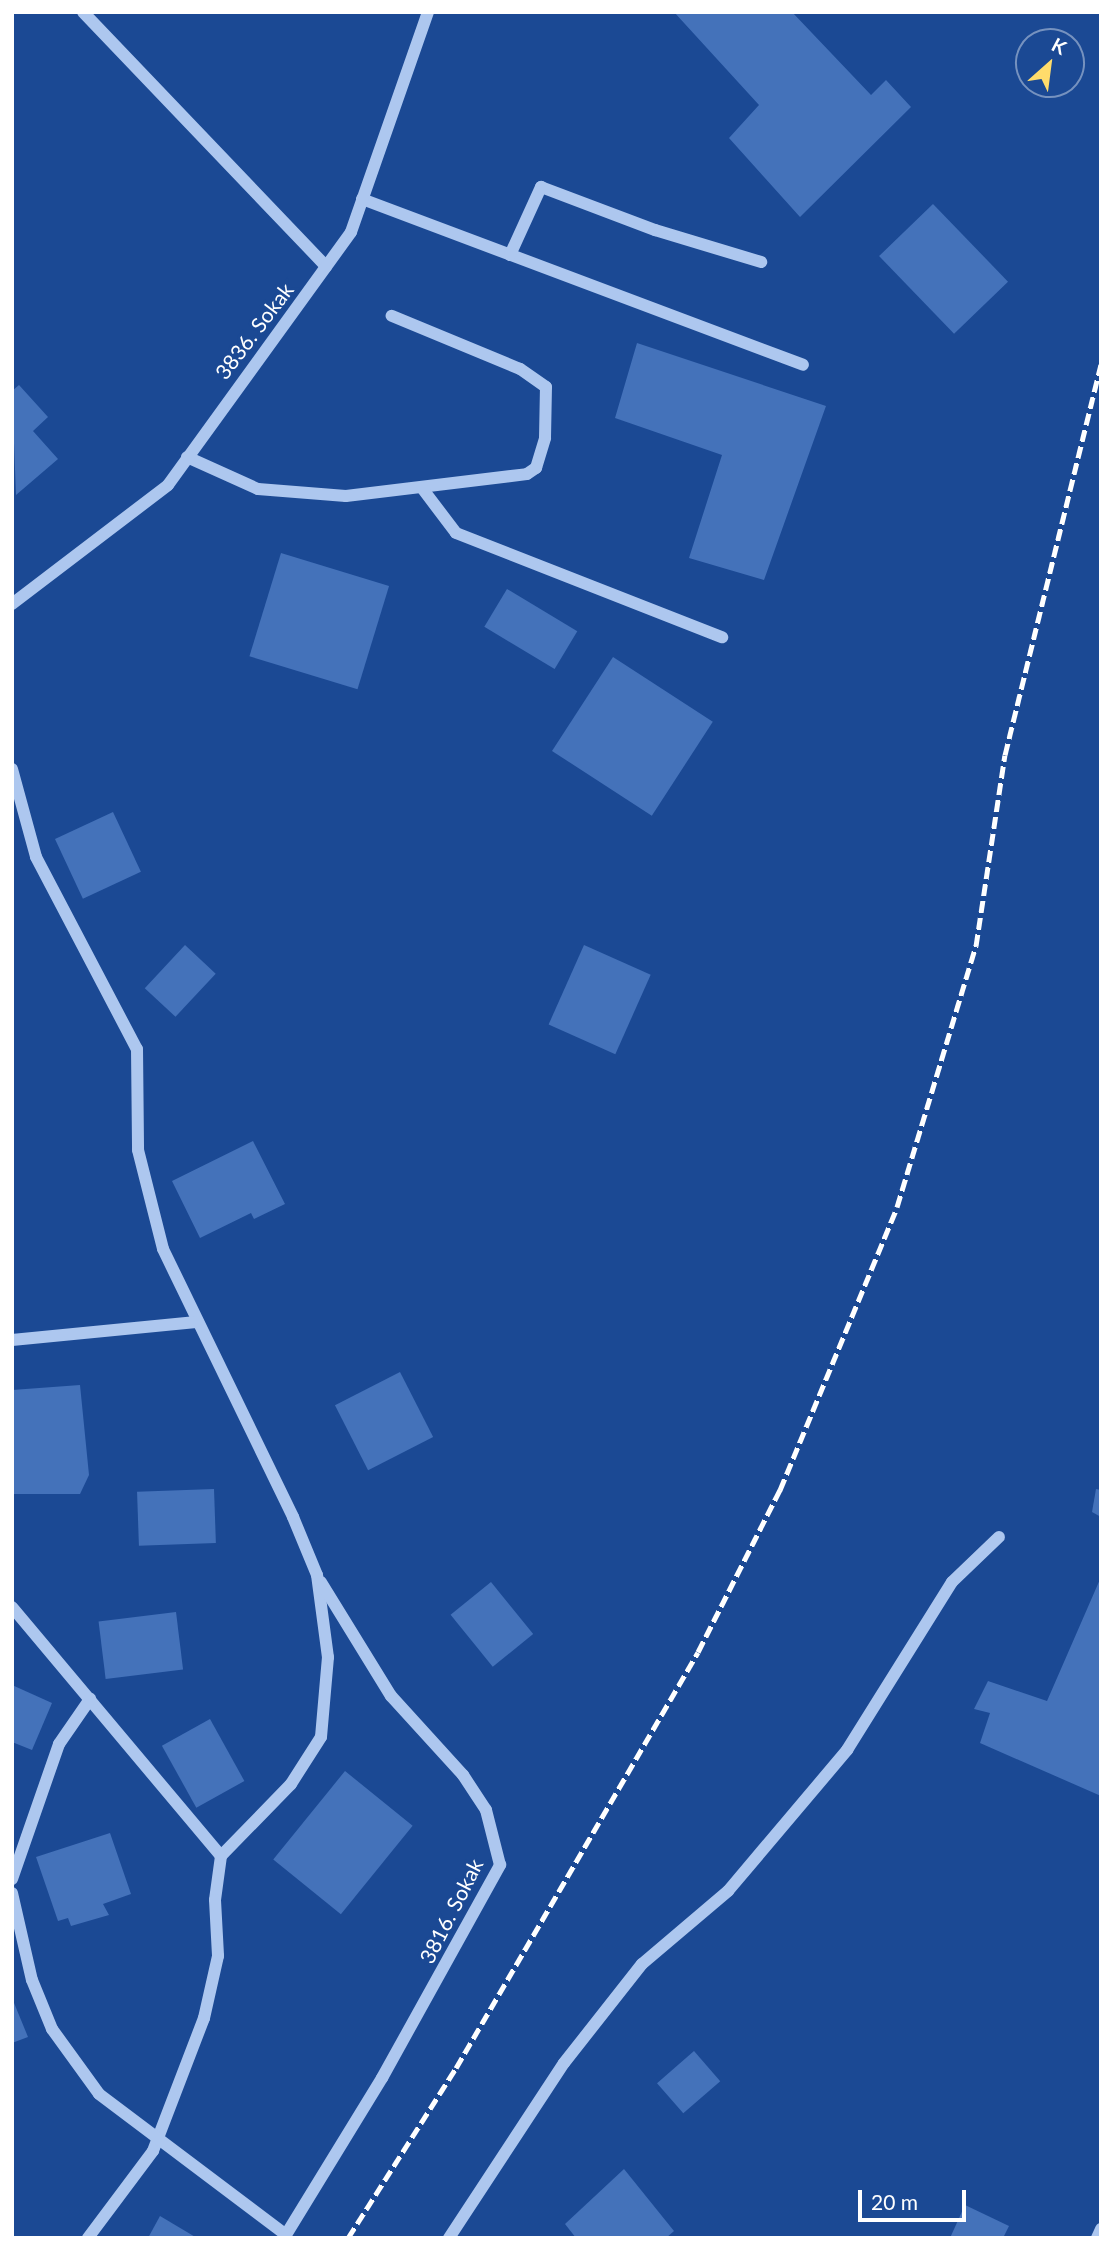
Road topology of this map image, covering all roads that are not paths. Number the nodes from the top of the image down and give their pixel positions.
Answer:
1 (83, 12) edge
2 (428, 12) edge
3 (362, 199) junction
4 (510, 255) junction
5 (761, 262) dead end
6 (326, 266) junction
7 (392, 316) dead end
8 (803, 365) dead end
9 (187, 457) junction
10 (422, 488) junction
11 (12, 604) edge
12 (722, 637) dead end
13 (12, 769) edge
14 (196, 1322) junction
15 (12, 1340) edge
16 (999, 1537) dead end
17 (317, 1575) junction
18 (12, 1607) edge
19 (90, 1699) junction
20 (221, 1856) junction
21 (12, 1879) edge
22 (12, 1893) edge
23 (157, 2137) junction
24 (1101, 2229) edge
25 (285, 2237) edge
26 (88, 2238) edge
27 (449, 2238) edge
28 (1097, 2238) edge

1 - 6 street
2 - 3 street, 3836. Sokak
3 - 4 street
3 - 6 street, 3836. Sokak
4 - 5 street
4 - 8 street
6 - 9 street, 3836. Sokak
7 - 10 street
9 - 10 street
9 - 11 street, 3836. Sokak
10 - 12 street
13 - 14 street
14 - 15 street
14 - 17 street
16 - 27 street
17 - 20 street
17 - 25 street, 3816. Sokak
18 - 19 street
19 - 20 street
19 - 21 street
20 - 23 street
22 - 23 street
23 - 25 street
23 - 26 street
24 - 28 street

